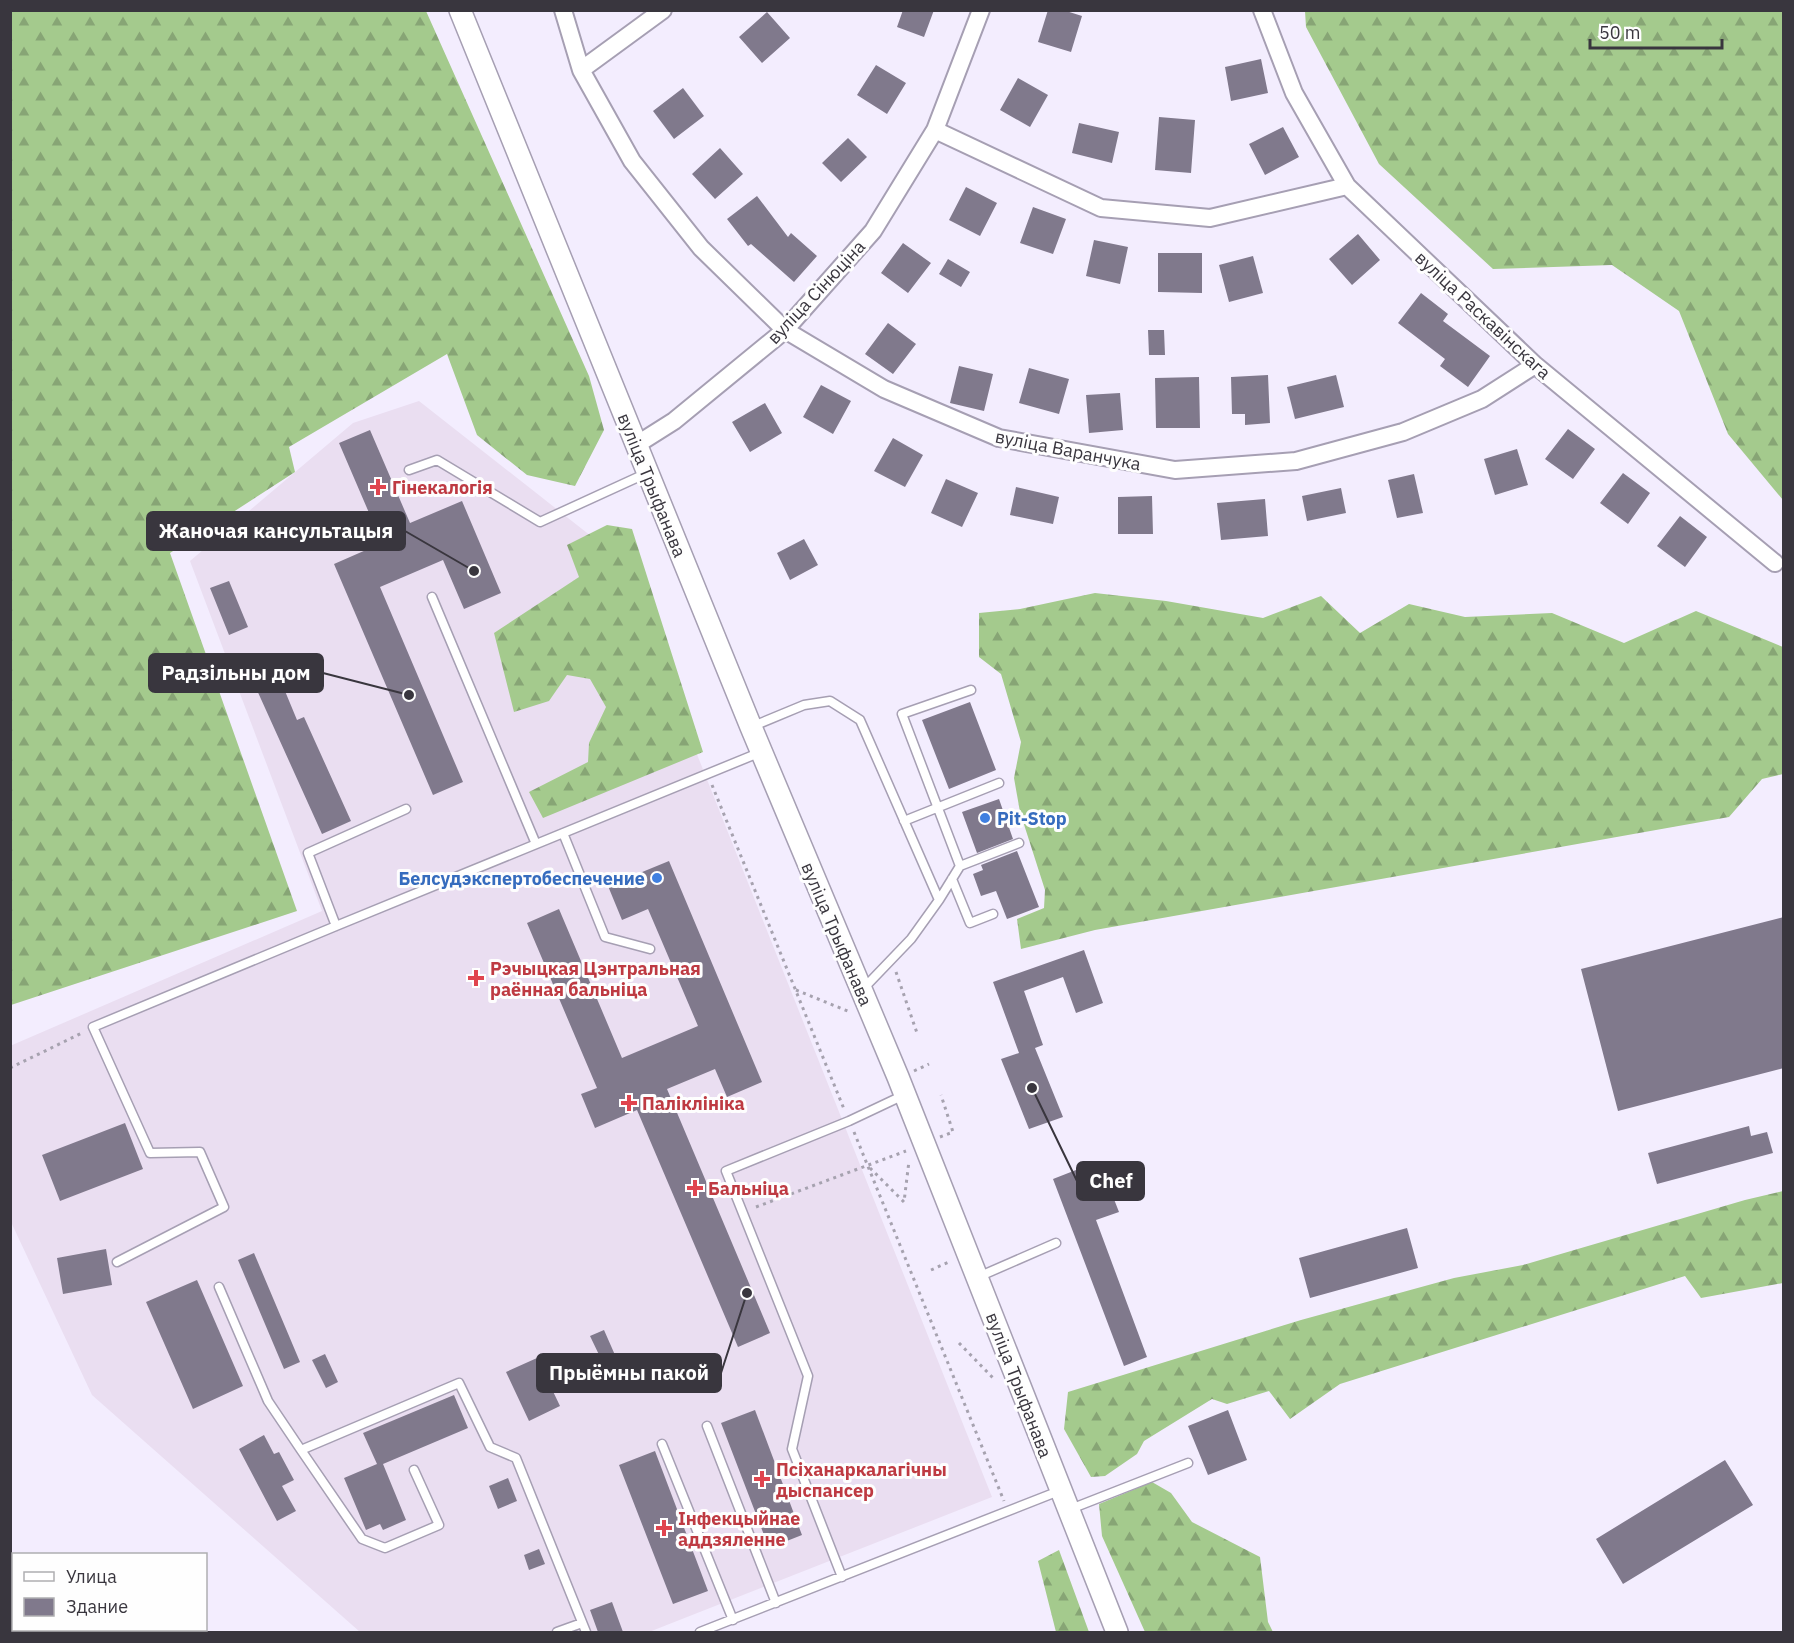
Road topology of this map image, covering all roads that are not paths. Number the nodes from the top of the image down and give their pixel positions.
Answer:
1 (460, 10) edge
2 (563, 10) edge
3 (663, 10) edge
4 (981, 10) edge
5 (1262, 10) edge
6 (581, 70) junction
7 (935, 130) junction
8 (1347, 186) junction
9 (785, 330) junction
10 (1535, 365) junction
11 (636, 445) junction
12 (409, 470) dead end
13 (648, 473) junction
14 (1775, 563) dead end
15 (432, 597) dead end
16 (971, 690) dead end
17 (751, 727) junction
18 (761, 751) junction
19 (999, 783) dead end
20 (938, 807) junction
21 (406, 809) dead end
22 (904, 821) junction
23 (563, 833) junction
24 (1019, 843) dead end
25 (536, 844) junction
26 (960, 866) junction
27 (952, 879) junction
28 (939, 900) junction
29 (993, 914) dead end
30 (336, 926) junction
31 (650, 950) dead end
32 (861, 992) junction
33 (905, 1094) junction
34 (1056, 1243) dead end
35 (117, 1262) dead end
36 (978, 1277) junction
37 (219, 1287) dead end
38 (707, 1426) dead end
39 (662, 1444) dead end
40 (301, 1450) junction
41 (1188, 1463) dead end
42 (414, 1470) dead end
43 (1059, 1491) junction
44 (1068, 1510) junction
45 (842, 1577) junction
46 (776, 1603) junction
47 (733, 1620) junction
48 (582, 1623) junction
49 (557, 1632) edge
50 (586, 1632) edge
51 (700, 1632) edge
52 (1117, 1632) edge

1 - 11 street, вуліца Трыфанава
2 - 6 street, вуліца Варанчука
3 - 6 street
4 - 7 street, вуліца Сінюціна
5 - 8 street, вуліца Раскавінскага
6 - 9 street, вуліца Варанчука
7 - 8 street
7 - 9 street, вуліца Сінюціна
8 - 10 street, вуліца Раскавінскага
9 - 10 street, вуліца Варанчука
9 - 11 street, вуліца Сінюціна
10 - 14 street, вуліца Раскавінскага
11 - 13 street, вуліца Трыфанава
12 - 13 lane
13 - 17 street, вуліца Трыфанава
15 - 25 lane
16 - 20 lane
17 - 18 street, вуліца Трыфанава
17 - 22 lane
18 - 23 lane
18 - 32 street, вуліца Трыфанава
19 - 20 lane
20 - 22 lane
20 - 26 lane
21 - 30 lane
22 - 28 lane
23 - 25 lane
23 - 31 lane
24 - 26 lane
25 - 30 lane
26 - 27 lane
27 - 28 lane
27 - 29 lane
28 - 32 lane
30 - 35 lane
32 - 33 street, вуліца Трыфанава
33 - 36 street, вуліца Трыфанава
33 - 45 lane
34 - 36 lane
36 - 43 street, вуліца Трыфанава
37 - 40 lane
38 - 46 lane
39 - 47 lane
40 - 42 lane
40 - 48 lane
41 - 44 lane
43 - 44 street, вуліца Трыфанава
43 - 45 lane
44 - 52 street, вуліца Трыфанава
45 - 46 lane
46 - 47 lane
47 - 51 lane
48 - 49 lane
48 - 50 lane

